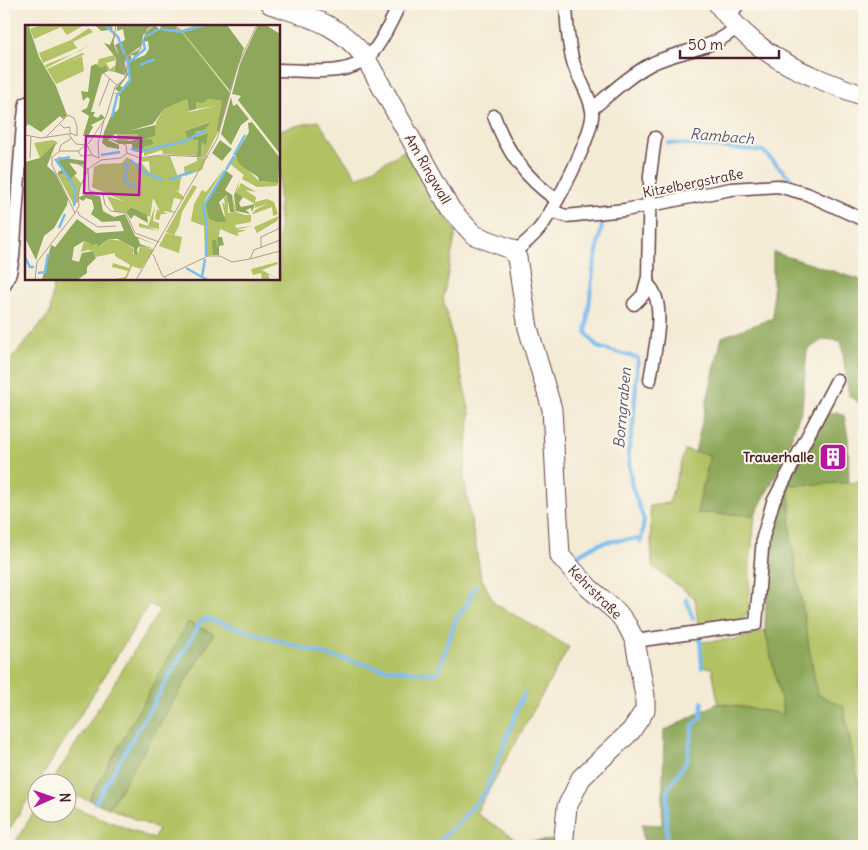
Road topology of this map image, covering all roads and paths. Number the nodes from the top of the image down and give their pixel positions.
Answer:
1 (270, 4) edge
2 (400, 4) edge
3 (566, 4) edge
4 (728, 11) edge
5 (366, 59) junction
6 (280, 70) edge
7 (864, 96) edge
8 (592, 109) junction
9 (25, 110) edge
10 (494, 116) dead end
11 (656, 138) dead end
12 (557, 200) junction
13 (650, 206) junction
14 (551, 211) junction
15 (864, 220) edge
16 (514, 252) junction
17 (647, 284) junction
18 (4, 286) edge
19 (634, 304) dead end
20 (650, 380) dead end
21 (837, 380) dead end
22 (635, 641) junction
23 (563, 846) edge

1 - 5 street, Am Ringwall
2 - 5 street
3 - 8 street
4 - 7 street
4 - 8 street
5 - 6 street
5 - 16 street, Am Ringwall
8 - 12 street
9 - 18 street
10 - 12 street
11 - 13 street
12 - 14 street
13 - 14 street, Kitzelbergstraße
13 - 15 street, Kitzelbergstraße
13 - 17 street
14 - 16 street
16 - 22 street, Kehrstraße
17 - 19 street
17 - 20 street
21 - 22 street
22 - 23 street, Kehrstraße

